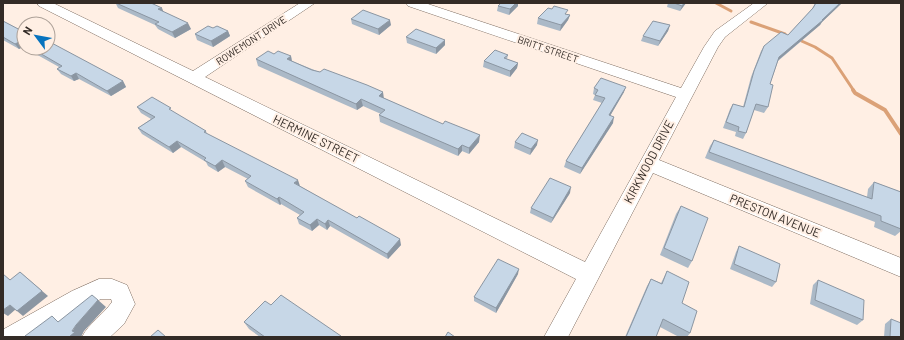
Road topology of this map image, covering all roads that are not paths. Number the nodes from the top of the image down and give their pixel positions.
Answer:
1 (43, 3) edge
2 (310, 3) edge
3 (412, 3) edge
4 (762, 3) edge
5 (193, 78) junction
6 (686, 95) junction
7 (648, 163) junction
8 (901, 268) edge
9 (589, 275) junction
10 (12, 337) edge
11 (94, 337) edge
12 (556, 337) edge

1 - 5 street, HERMINE STREET
2 - 5 street, ROWEMONT DRIVE
3 - 6 street, BRITT STREET
4 - 6 street, KIRKWOOD DRIVE
5 - 9 street, HERMINE STREET
6 - 7 street, KIRKWOOD DRIVE
7 - 8 street, PRESTON AVENUE
7 - 9 street, KIRKWOOD DRIVE
9 - 12 street, KIRKWOOD DRIVE
10 - 11 street

